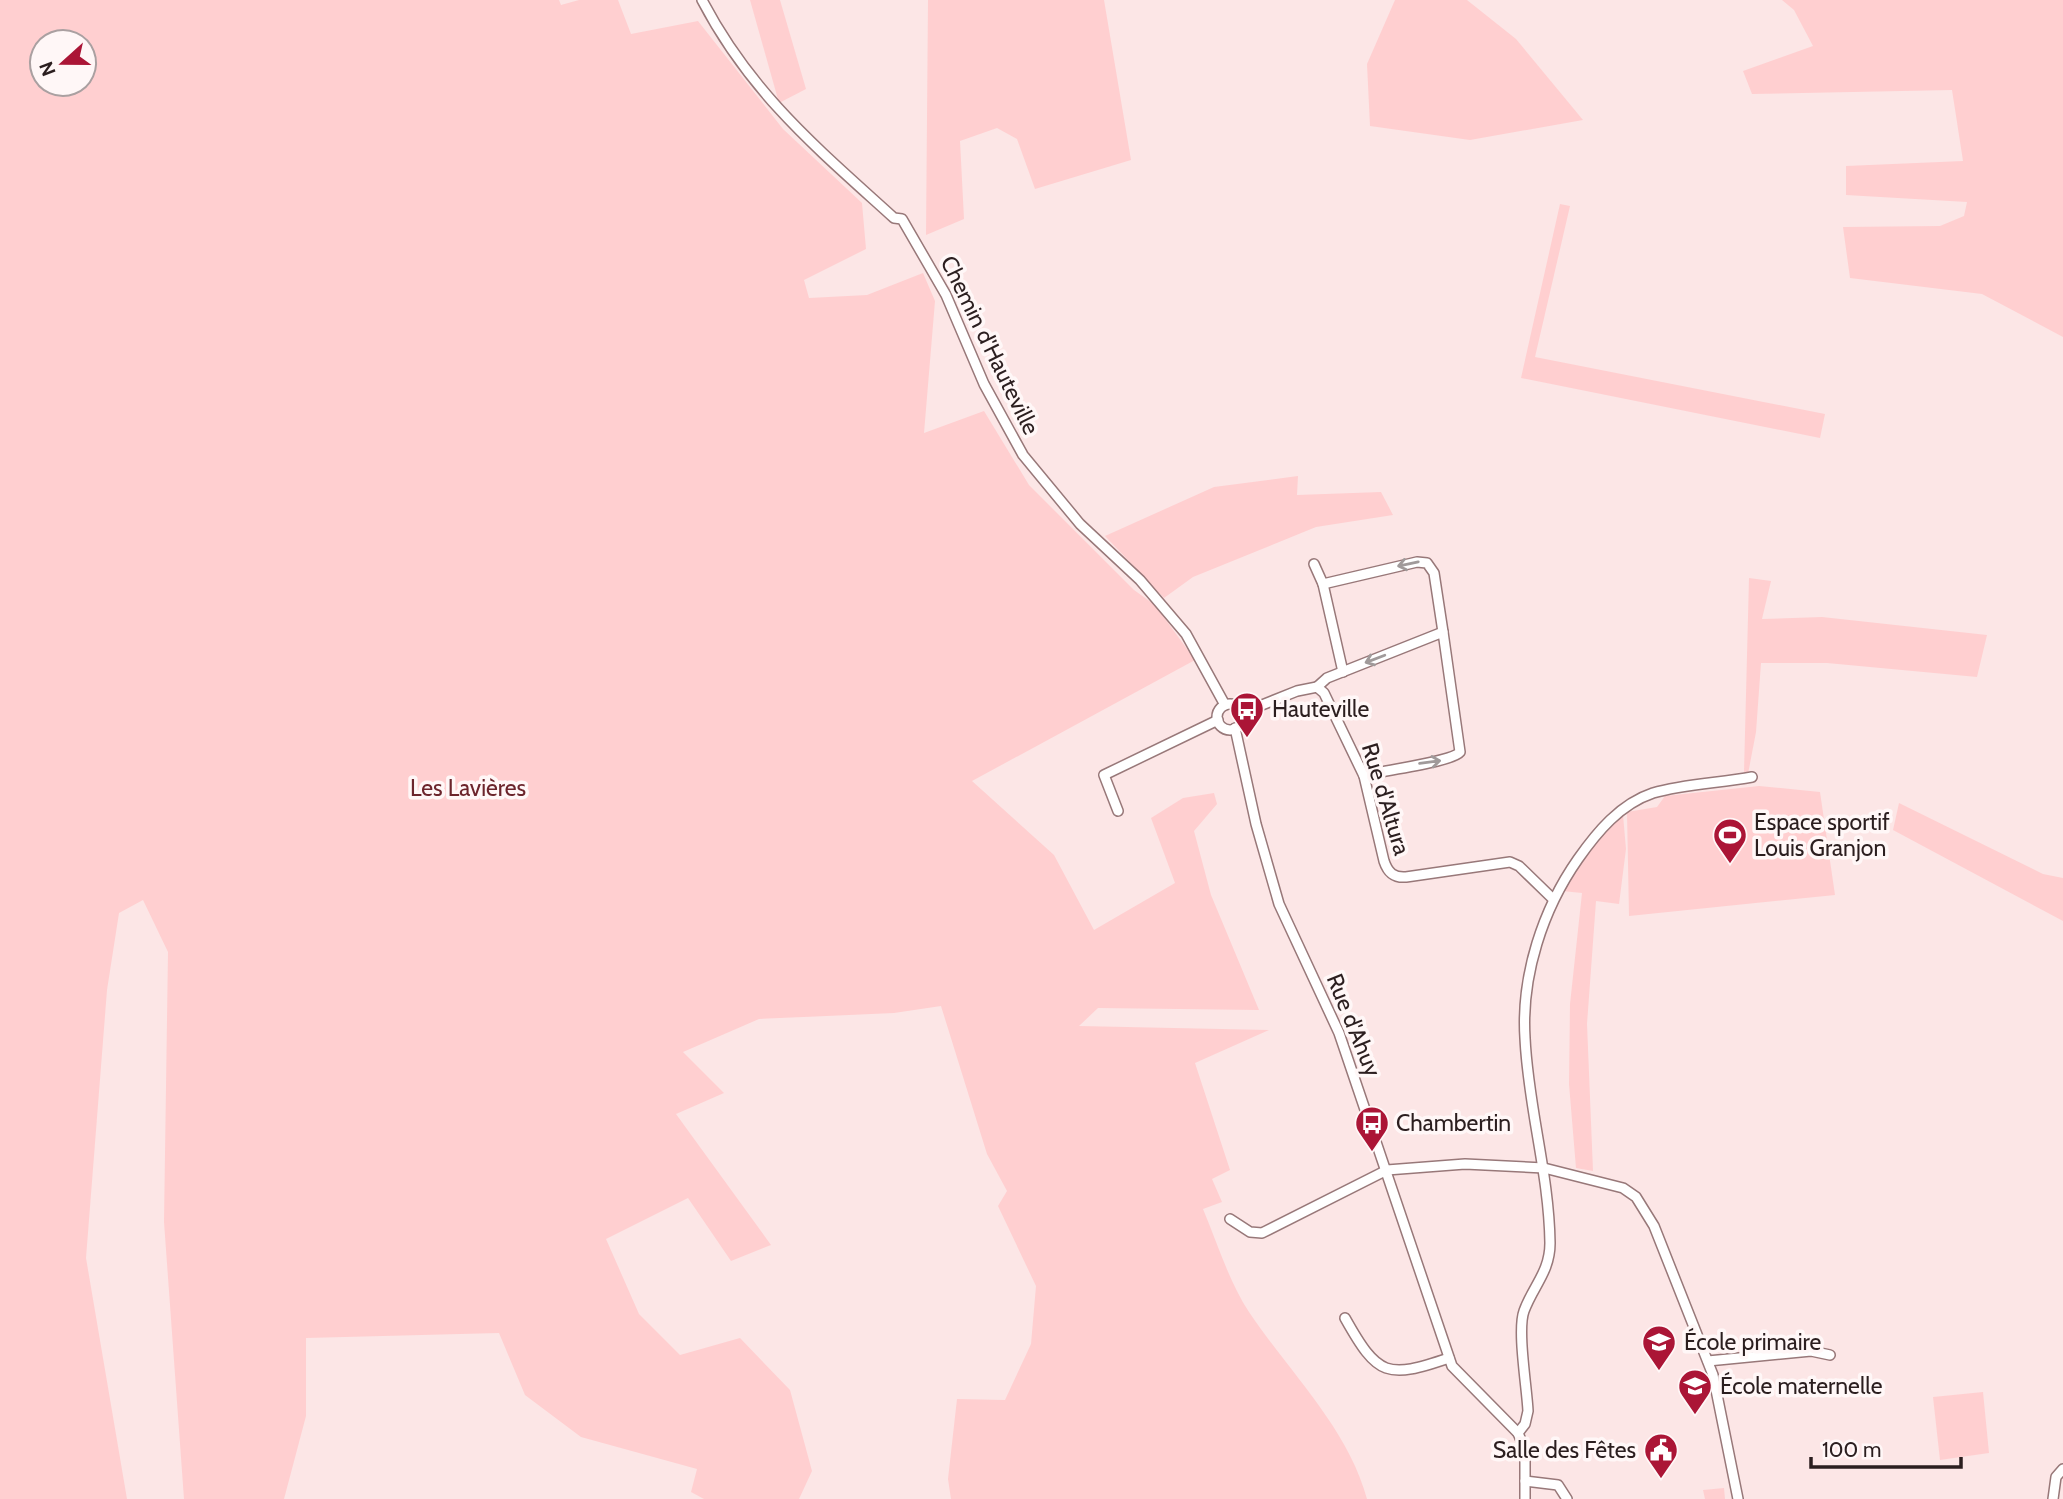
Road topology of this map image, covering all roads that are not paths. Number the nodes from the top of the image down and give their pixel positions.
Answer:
1 (702, 0) edge
2 (1314, 564) dead end
3 (1323, 584) junction
4 (1443, 632) junction
5 (1343, 671) junction
6 (1317, 687) junction
7 (1225, 705) junction
8 (1242, 713) junction
9 (1218, 720) junction
10 (1235, 728) junction
11 (1364, 776) junction
12 (1752, 777) dead end
13 (1118, 811) dead end
14 (1552, 898) junction
15 (1544, 1168) junction
16 (1387, 1170) junction
17 (1230, 1219) dead end
18 (1345, 1318) dead end
19 (1830, 1355) dead end
20 (1449, 1358) junction
21 (1708, 1361) junction
22 (1518, 1433) junction
23 (2063, 1469) edge
24 (1525, 1481) junction
25 (1525, 1499) edge
26 (1567, 1499) edge
27 (1738, 1499) edge
28 (2053, 1499) edge

1 - 7 street, Chemin d'Hauteville
2 - 3 street
4 -> 3 street
3 - 5 street
4 -> 5 street
11 -> 4 street
5 - 6 street
6 - 8 street
6 - 11 street, Rue d'Altura
7 - 8 street
7 - 9 street
8 - 10 street
9 - 10 street
9 - 13 street
10 - 16 street, Rue d'Ahuy
11 - 14 street, Rue d'Altura
12 - 14 street
14 - 15 street
15 - 16 street
15 - 21 street
15 - 22 street
16 - 17 street
16 - 20 street, Rue d'Ahuy
18 - 20 street
19 - 21 street
20 - 22 street, Rue d'Ahuy
21 - 27 street
22 - 24 street
23 - 28 street
24 - 25 street
24 - 26 street

